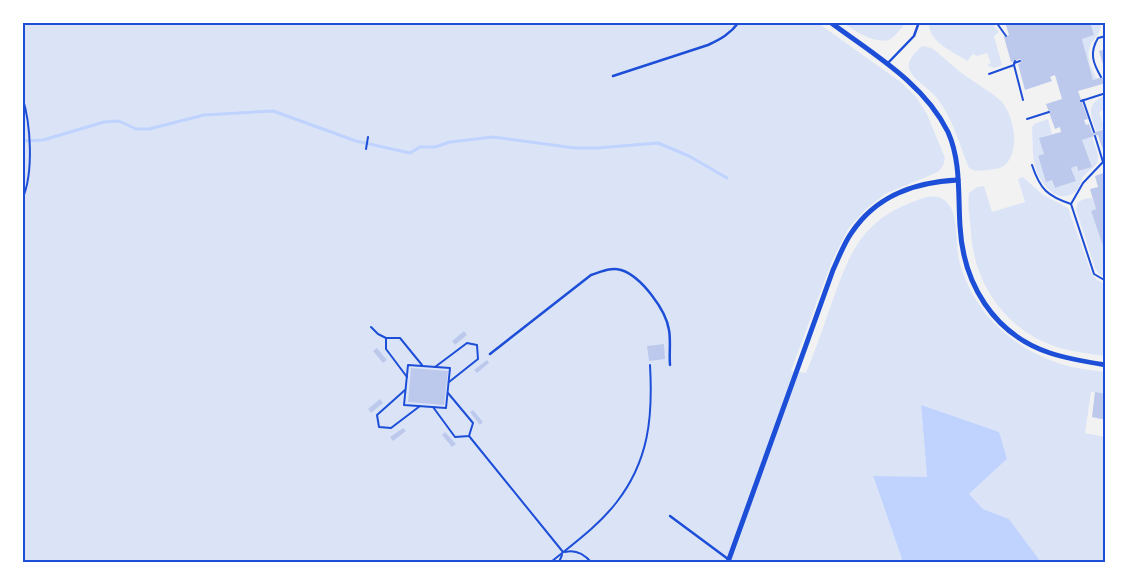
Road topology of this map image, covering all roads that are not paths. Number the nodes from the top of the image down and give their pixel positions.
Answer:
1 (738, 22) edge
2 (830, 22) edge
3 (919, 22) edge
4 (888, 64) junction
5 (614, 76) dead end
6 (958, 180) junction
7 (490, 354) dead end
8 (670, 365) dead end
9 (1106, 365) edge
10 (670, 516) dead end
11 (729, 561) edge

1 - 5 lane
2 - 4 street
3 - 4 lane
4 - 6 street
6 - 9 street
6 - 11 street
7 - 8 lane
10 - 11 lane

